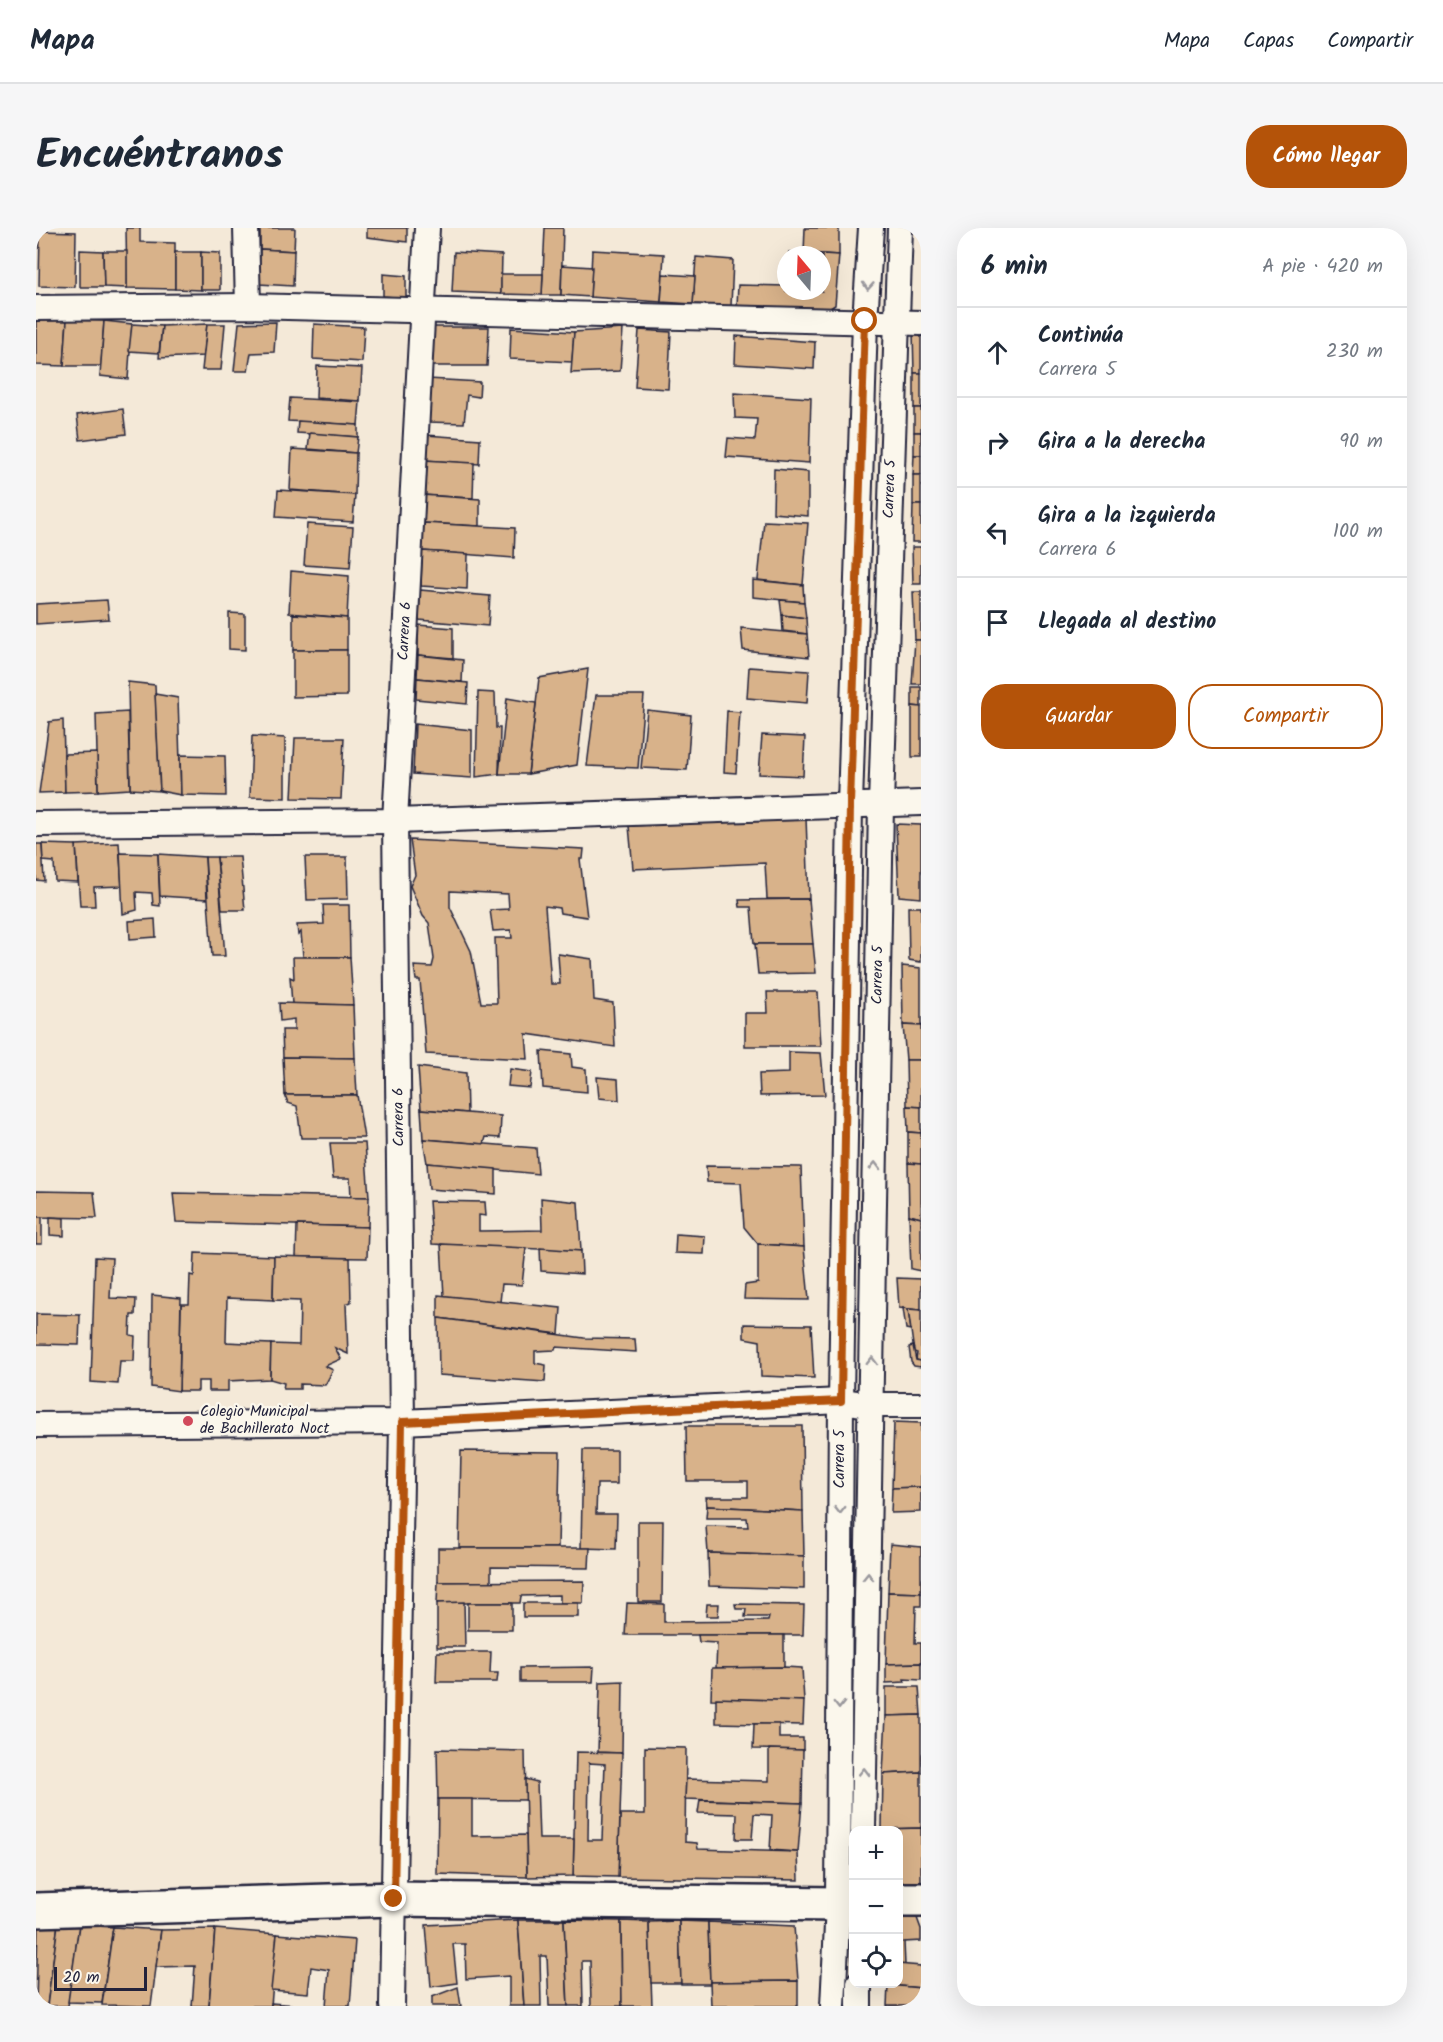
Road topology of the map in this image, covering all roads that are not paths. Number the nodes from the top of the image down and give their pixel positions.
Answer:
1 (246, 228) edge
2 (427, 228) edge
3 (871, 228) edge
4 (900, 228) edge
5 (248, 306) junction
6 (36, 308) edge
7 (423, 312) junction
8 (865, 321) junction
9 (896, 322) junction
10 (921, 323) edge
11 (921, 803) edge
12 (881, 804) junction
13 (850, 805) junction
14 (395, 821) junction
15 (36, 824) edge
16 (841, 1401) junction
17 (871, 1405) junction
18 (921, 1405) edge
19 (402, 1422) junction
20 (36, 1425) edge
21 (863, 1826) edge
22 (394, 1899) junction
23 (903, 1900) edge
24 (921, 1900) edge
25 (846, 1903) edge
26 (36, 1910) edge
27 (859, 1988) edge
28 (392, 2006) edge
29 (833, 2006) edge
30 (859, 2006) edge

1 - 5 street
2 - 7 street, Carrera 6
3 -> 8 street, Carrera 5
4 - 9 street, Carrera 5
5 - 6 street
5 - 7 street
7 - 8 street
7 - 14 street, Carrera 6
8 - 9 street
8 - 13 street, Carrera 5
9 - 10 street
9 - 12 street, Carrera 5
11 - 12 street
12 - 13 street
17 -> 12 street, Carrera 5
13 - 14 street
13 - 16 street, Carrera 5
14 - 15 street
14 - 19 street, Carrera 6
16 - 17 street
16 - 19 street
16 -> 25 street, Carrera 5
17 - 18 street
21 -> 17 street, Carrera 5
19 - 20 street
19 - 22 street, Carrera 6
22 - 25 main road
22 - 26 main road
22 - 28 street, Carrera 6
23 - 24 main road
25 - 29 street, Carrera 5
27 - 30 street

